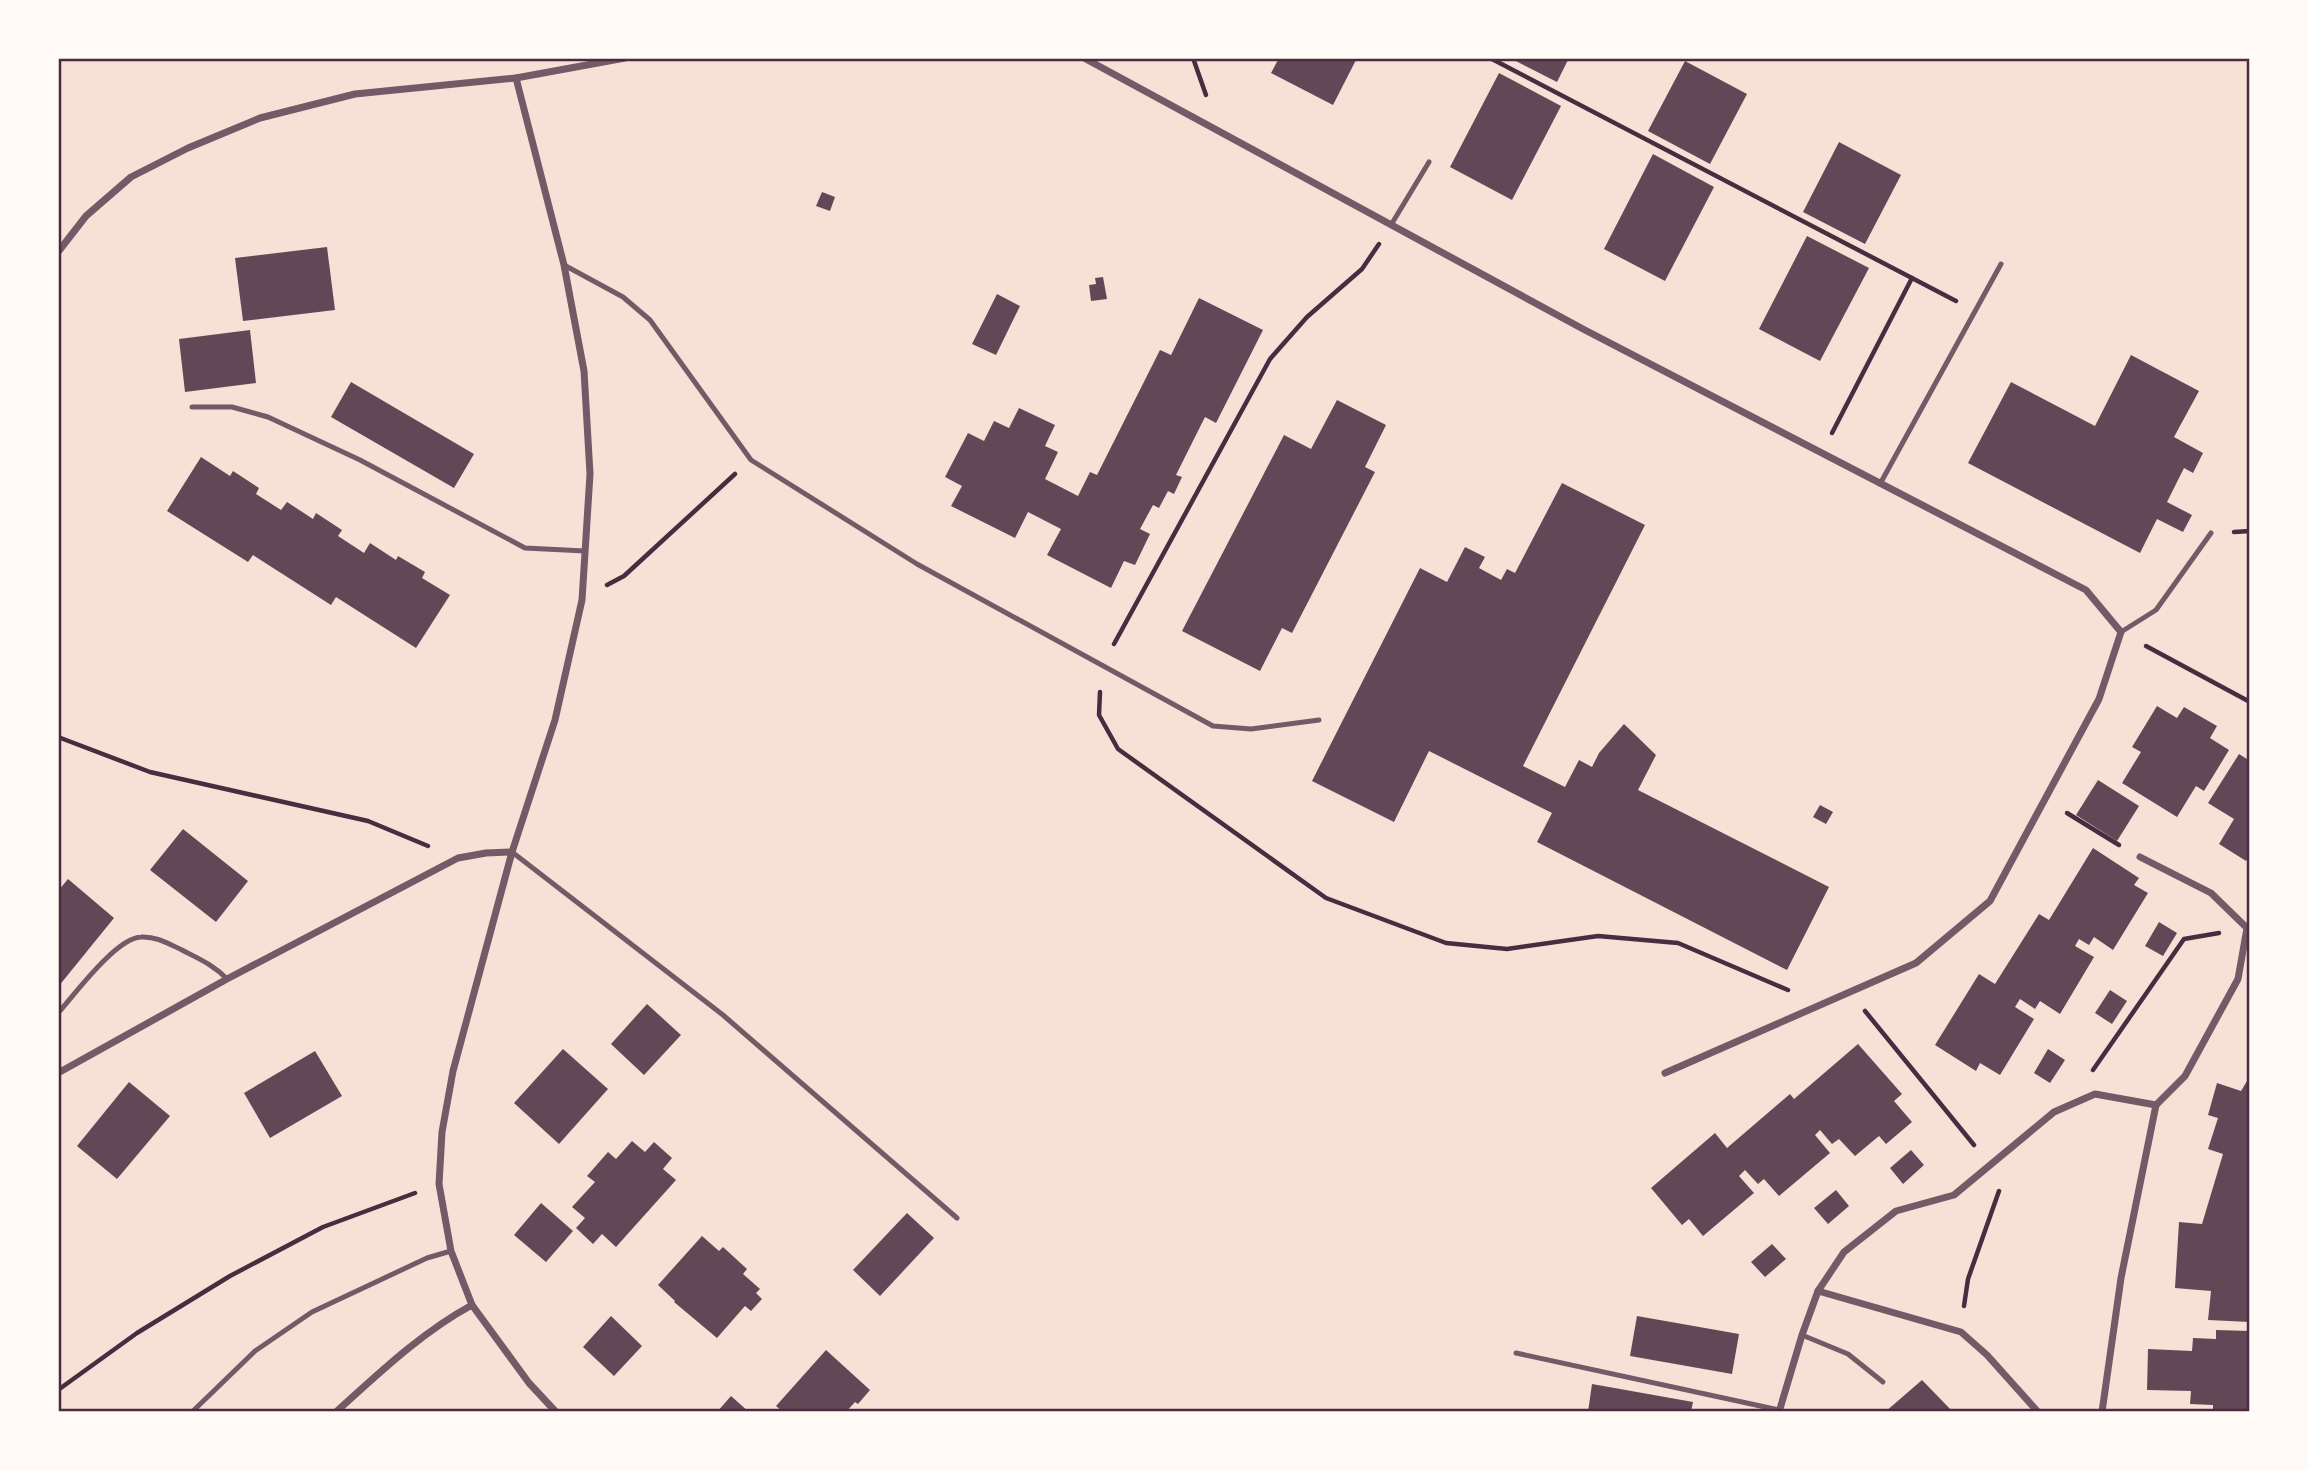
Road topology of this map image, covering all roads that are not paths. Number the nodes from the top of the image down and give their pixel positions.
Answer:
1 (625, 58) edge
2 (1084, 58) edge
3 (516, 78) junction
4 (1429, 162) dead end
5 (1391, 226) junction
6 (58, 251) edge
7 (2001, 264) dead end
8 (564, 265) junction
9 (192, 407) dead end
10 (1880, 484) junction
11 (2211, 533) dead end
12 (585, 551) junction
13 (2121, 632) junction
14 (1319, 720) dead end
15 (512, 852) junction
16 (2140, 857) road end
17 (227, 979) junction
18 (58, 1013) edge
19 (58, 1073) edge
20 (1665, 1073) dead end
21 (2156, 1105) junction
22 (957, 1218) dead end
23 (451, 1251) junction
24 (1818, 1291) junction
25 (472, 1305) junction
26 (1802, 1335) junction
27 (1516, 1353) dead end
28 (1883, 1382) dead end
29 (1779, 1411) edge
30 (192, 1412) edge
31 (336, 1412) edge
32 (556, 1412) edge
33 (2038, 1412) edge
34 (2102, 1412) edge

1 - 3 street
2 - 5 street
3 - 6 street
3 - 8 street
4 - 5 lane
5 - 10 street
7 - 10 lane
8 - 12 street
8 - 14 lane
9 - 12 lane
10 - 13 street
11 - 13 lane
12 - 15 street
13 - 20 street
15 - 17 street
15 - 22 lane
15 - 23 street
16 - 21 street
17 - 18 lane
17 - 19 street
21 - 24 street
21 - 34 street
23 - 25 street
23 - 30 lane
24 - 26 street
24 - 33 street
25 - 31 street
25 - 32 street
26 - 28 lane
26 - 29 street
27 - 29 lane

